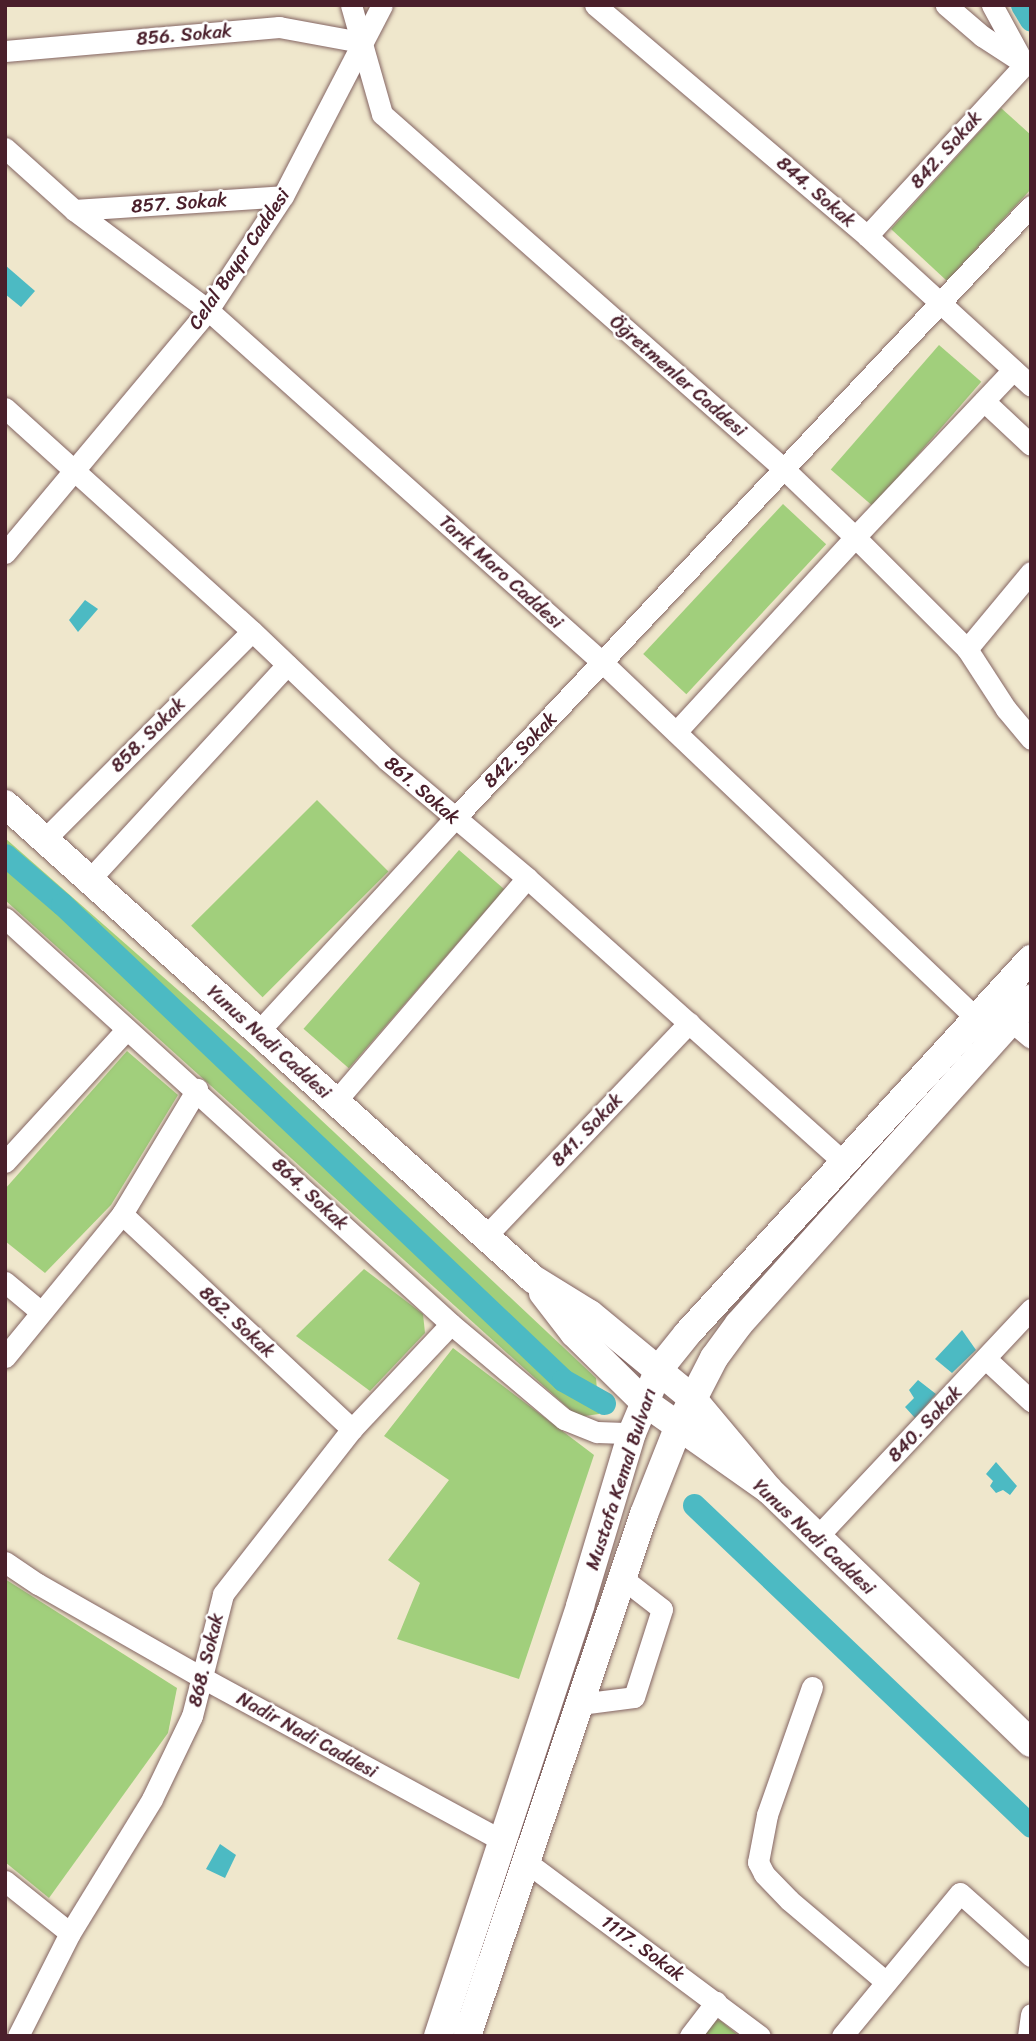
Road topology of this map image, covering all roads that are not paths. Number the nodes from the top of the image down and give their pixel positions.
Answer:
1 (351, 5) edge
2 (382, 5) edge
3 (595, 5) edge
4 (946, 5) edge
5 (992, 5) edge
6 (361, 42) junction
7 (5, 51) edge
8 (1028, 69) edge
9 (5, 148) edge
10 (283, 196) junction
11 (1031, 206) edge
12 (74, 210) junction
13 (867, 236) junction
14 (943, 303) junction
15 (208, 310) junction
16 (1013, 370) junction
17 (1031, 386) edge
18 (984, 401) junction
19 (5, 408) edge
20 (1031, 445) edge
21 (784, 469) junction
22 (73, 470) junction
23 (855, 537) junction
24 (5, 553) edge
25 (1031, 572) edge
26 (252, 631) junction
27 (967, 649) junction
28 (603, 663) junction
29 (287, 665) junction
30 (676, 732) junction
31 (1031, 739) edge
32 (5, 804) edge
33 (454, 819) junction
34 (45, 839) junction
35 (527, 878) junction
36 (90, 879) junction
37 (5, 918) edge
38 (1031, 959) edge
39 (1031, 999) edge
40 (976, 1018) junction
41 (689, 1023) junction
42 (127, 1028) junction
43 (1021, 1030) edge
44 (258, 1032) junction
45 (197, 1090) junction
46 (335, 1102) junction
47 (5, 1162) edge
48 (846, 1164) junction
49 (122, 1214) junction
50 (485, 1237) junction
51 (533, 1279) junction
52 (5, 1282) edge
53 (1031, 1310) edge
54 (41, 1312) junction
55 (451, 1324) junction
56 (5, 1357) edge
57 (986, 1359) junction
58 (659, 1369) junction
59 (692, 1398) junction
60 (643, 1401) junction
61 (1031, 1401) edge
62 (678, 1428) junction
63 (352, 1429) junction
64 (632, 1433) junction
65 (769, 1490) junction
66 (817, 1537) junction
67 (5, 1562) edge
68 (622, 1578) junction
69 (201, 1677) junction
70 (812, 1687) dead end
71 (580, 1704) junction
72 (1031, 1743) edge
73 (503, 1841) junction
74 (525, 1861) junction
75 (5, 1881) edge
76 (70, 1933) junction
77 (1031, 1956) edge
78 (886, 1982) junction
79 (716, 2002) junction
80 (1031, 2014) edge
81 (22, 2034) edge
82 (438, 2036) edge
83 (467, 2036) edge
84 (690, 2036) edge
85 (760, 2036) edge
86 (842, 2036) edge
87 (1027, 2036) edge

1 - 6 street, Öğretmenler Caddesi
2 - 6 street, Celal Bayar Caddesi
3 - 13 street, 844. Sokak
4 - 8 street
5 - 8 street
6 - 7 street, 856. Sokak
6 - 10 street, Celal Bayar Caddesi
6 - 21 street, Öğretmenler Caddesi
8 - 13 street, 842. Sokak
9 - 12 street, Tarık Maro Caddesi
10 - 12 street, 857. Sokak
10 - 15 street, Celal Bayar Caddesi
11 - 14 street, 842. Sokak
12 - 15 street, Tarık Maro Caddesi
13 - 14 street, 844. Sokak
14 - 16 street, 844. Sokak
14 - 21 street, 842. Sokak
15 - 22 street, Celal Bayar Caddesi
15 - 28 street, Tarık Maro Caddesi
16 - 17 street, 844. Sokak
16 - 18 street
18 - 20 street
18 - 23 street
19 - 22 street, 861. Sokak
21 - 23 street, Öğretmenler Caddesi
21 - 28 street, 842. Sokak
22 - 24 street, Celal Bayar Caddesi
22 - 26 street, 861. Sokak
23 - 27 street, Öğretmenler Caddesi
23 - 30 street
25 - 27 street
26 - 29 street, 861. Sokak
26 - 34 street, 858. Sokak
27 - 31 street, Öğretmenler Caddesi
28 - 30 street, Tarık Maro Caddesi
28 - 33 street, 842. Sokak
29 - 33 street, 861. Sokak
29 - 36 street
30 - 40 street, Tarık Maro Caddesi
32 - 34 main road, Yunus Nadi Caddesi
33 - 35 street, 861. Sokak
33 - 44 street, 842. Sokak
34 - 36 main road, Yunus Nadi Caddesi
35 - 41 street, 861. Sokak
35 - 46 street
36 - 44 main road, Yunus Nadi Caddesi
37 - 42 street, 864. Sokak
38 - 40 main road, Mustafa Kemal Bulvarı
39 - 43 main road, Mustafa Kemal Bulvarı
40 - 48 main road, Mustafa Kemal Bulvarı
41 - 48 street, 861. Sokak
41 - 50 street, 841. Sokak
42 - 45 street, 864. Sokak
42 - 47 street
43 - 59 main road, Mustafa Kemal Bulvarı
44 - 46 main road, Yunus Nadi Caddesi
45 - 49 street
45 - 55 street, 864. Sokak
46 - 50 main road, Yunus Nadi Caddesi
48 - 58 main road, Mustafa Kemal Bulvarı
49 - 54 street
49 - 63 street, 862. Sokak
50 - 51 main road, Yunus Nadi Caddesi
51 - 58 main road, Yunus Nadi Caddesi
51 - 60 main road, Yunus Nadi Caddesi
52 - 54 street
53 - 57 street, 840. Sokak
54 - 56 street
55 - 63 street, 868. Sokak
55 - 64 street, 864. Sokak
57 - 61 street
57 - 66 street, 840. Sokak
58 - 59 main road, Yunus Nadi Caddesi
58 - 60 main road, Mustafa Kemal Bulvarı
59 - 62 main road, Mustafa Kemal Bulvarı
59 - 65 main road, Yunus Nadi Caddesi
60 - 62 main road, Yunus Nadi Caddesi
60 - 64 main road, Mustafa Kemal Bulvarı
62 - 65 main road, Yunus Nadi Caddesi
62 - 68 main road, Mustafa Kemal Bulvarı
63 - 69 street, 868. Sokak
64 - 73 main road, Mustafa Kemal Bulvarı
65 - 66 main road, Yunus Nadi Caddesi
66 - 72 main road, Yunus Nadi Caddesi
67 - 69 street, Nadir Nadi Caddesi
68 - 71 main road, Mustafa Kemal Bulvarı
68 - 71 street
69 - 73 street, Nadir Nadi Caddesi
69 - 76 street, 868. Sokak
70 - 78 street
71 - 74 main road, Mustafa Kemal Bulvarı
73 - 82 main road, Mustafa Kemal Bulvarı
74 - 79 street, 1117. Sokak
74 - 83 main road, Mustafa Kemal Bulvarı
75 - 76 street
76 - 81 street, 868. Sokak
77 - 78 street
78 - 86 street
79 - 84 street
79 - 85 street, 1117. Sokak
80 - 87 street

